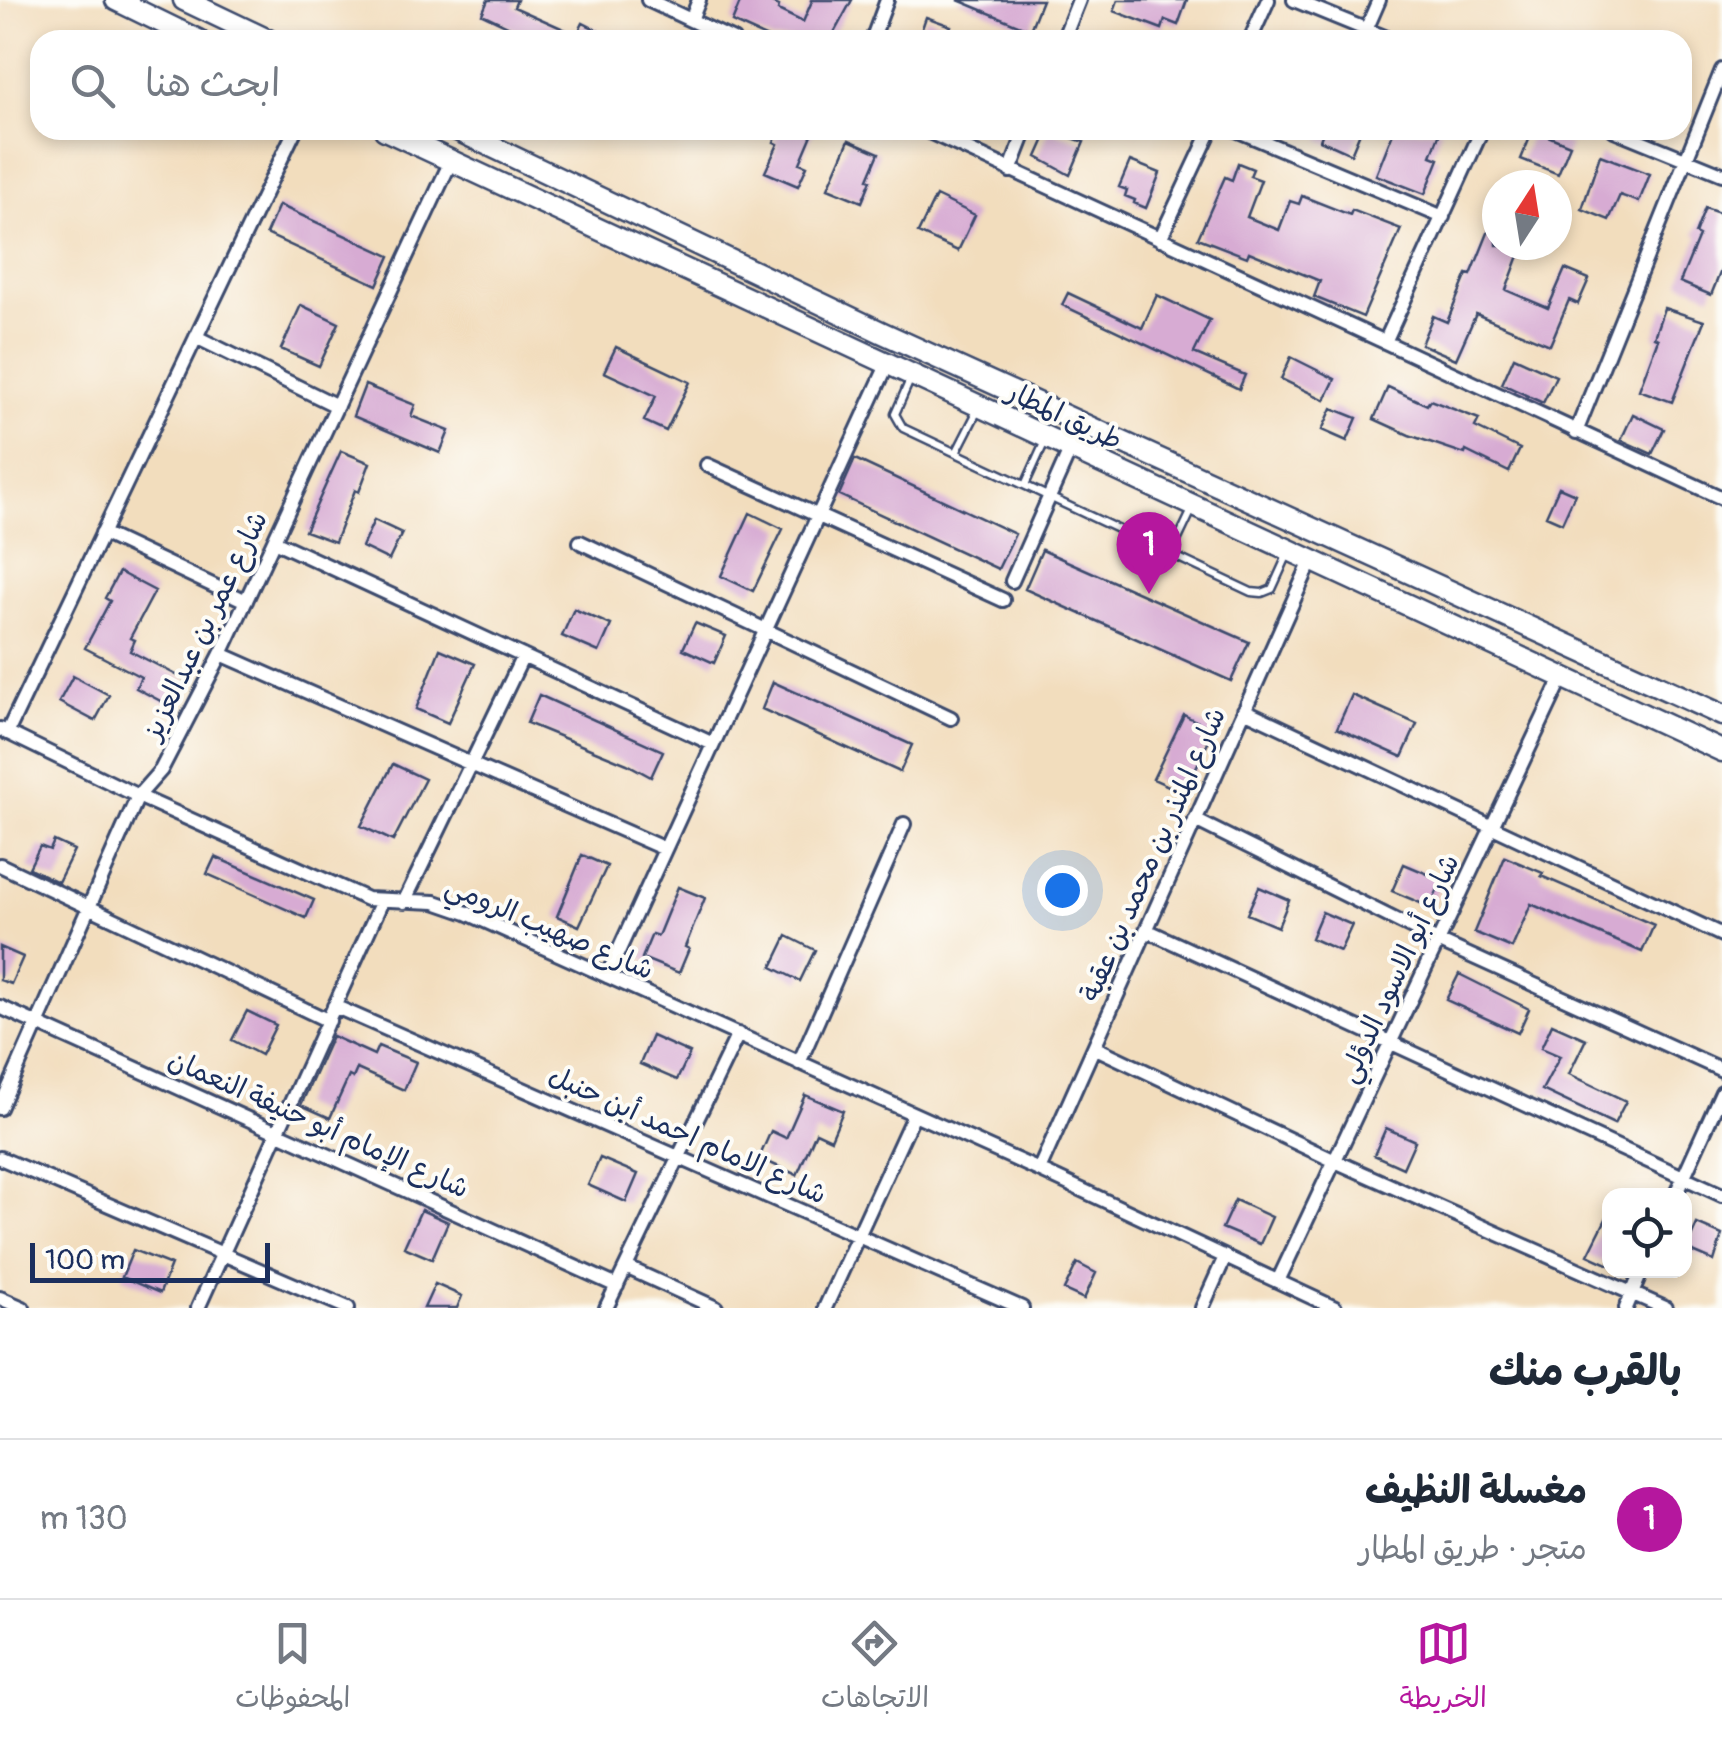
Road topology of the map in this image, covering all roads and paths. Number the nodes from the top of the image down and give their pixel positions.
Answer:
1 (116, 0) edge
2 (184, 0) edge
3 (648, 0) edge
4 (699, 0) edge
5 (887, 0) edge
6 (1079, 0) edge
7 (1268, 0) edge
8 (1294, 0) edge
9 (1379, 0) edge
10 (690, 20) junction
11 (178, 30) edge
12 (247, 30) edge
13 (712, 30) edge
14 (876, 30) edge
15 (1067, 30) edge
16 (1254, 30) edge
17 (1366, 30) joint
18 (1722, 70) edge
19 (289, 140) edge
20 (406, 140) edge
21 (478, 140) edge
22 (945, 140) edge
23 (1022, 140) edge
24 (1206, 140) edge
25 (1260, 140) edge
26 (1478, 140) edge
27 (1639, 140) edge
28 (1686, 159) junction
29 (451, 161) junction
30 (1010, 171) junction
31 (1722, 174) edge
32 (1444, 218) junction
33 (1160, 239) junction
34 (196, 337) junction
35 (1385, 342) junction
36 (888, 363) junction
37 (913, 375) junction
38 (338, 406) junction
39 (980, 406) junction
40 (1576, 432) junction
41 (1047, 436) junction
42 (1070, 448) junction
43 (956, 453) junction
44 (707, 465) dead end
45 (1025, 485) junction
46 (1049, 497) junction
47 (1722, 498) edge
48 (1194, 505) junction
49 (818, 516) junction
50 (102, 534) junction
51 (274, 542) junction
52 (580, 542) dead end
53 (1290, 549) junction
54 (1171, 554) junction
55 (1312, 559) junction
56 (1012, 581) dead end
57 (1003, 600) dead end
58 (246, 601) junction
59 (766, 630) junction
60 (220, 654) junction
61 (523, 656) junction
62 (1563, 676) junction
63 (1244, 710) junction
64 (1722, 715) edge
65 (950, 718) dead end
66 (4, 731) edge
67 (714, 744) junction
68 (1722, 750) edge
69 (471, 764) junction
70 (138, 796) junction
71 (1195, 820) junction
72 (904, 824) dead end
73 (1492, 827) junction
74 (666, 848) junction
75 (0, 865) edge
76 (382, 901) junction
77 (404, 902) junction
78 (90, 908) junction
79 (1146, 930) junction
80 (1722, 935) edge
81 (1438, 942) junction
82 (607, 976) junction
83 (334, 1006) junction
84 (0, 1007) edge
85 (329, 1021) junction
86 (38, 1025) junction
87 (738, 1034) junction
88 (1390, 1043) junction
89 (1094, 1047) junction
90 (799, 1063) junction
91 (1722, 1070) edge
92 (1722, 1092) edge
93 (0, 1108) edge
94 (914, 1114) junction
95 (280, 1132) junction
96 (679, 1156) junction
97 (0, 1158) edge
98 (1335, 1161) junction
99 (1039, 1170) junction
100 (1683, 1177) junction
101 (1678, 1188) edge
102 (1722, 1195) edge
103 (858, 1236) junction
104 (224, 1255) junction
105 (1225, 1256) junction
106 (626, 1267) junction
107 (1639, 1278) edge
108 (1278, 1282) junction
109 (617, 1286) junction
110 (1632, 1293) junction
111 (0, 1298) edge
112 (23, 1308) edge
113 (198, 1308) edge
114 (348, 1308) edge
115 (606, 1308) edge
116 (716, 1308) edge
117 (826, 1308) edge
118 (1022, 1308) edge
119 (1202, 1308) edge
120 (1336, 1308) edge
121 (1626, 1308) edge
122 (1665, 1308) edge

1 - 11 highway
2 - 12 highway
3 - 10 street
4 - 10 street
5 - 14 street
6 - 15 street
7 - 16 street
8 - 17 street
9 - 17 street
10 - 13 street
18 - 28 street
19 - 34 street
20 - 29 highway, طريق المطار
21 - 64 highway, طريق المطار
22 - 30 street
23 - 30 street
24 - 33 street
25 - 32 street
26 - 32 street
27 - 28 street
28 - 31 street
28 - 40 street
29 - 36 highway, طريق المطار
29 - 38 street, شارع عمر بن عبدالعزيز
30 - 33 street
32 - 35 street
33 - 35 street
34 - 38 street
34 - 50 street
35 - 40 street
36 - 37 highway, طريق المطار
36 - 49 street
37 - 39 highway, طريق المطار
37 - 43 lane
38 - 51 street, شارع عمر بن عبدالعزيز
39 - 41 highway, طريق المطار
39 - 43 lane
40 - 47 street
41 - 42 highway, طريق المطار
41 - 45 lane
42 - 46 street
42 - 48 highway, طريق المطار
43 - 45 lane
44 - 49 street
45 - 46 lane
46 - 54 lane
46 - 56 street
48 - 53 highway, طريق المطار
48 - 54 lane
49 - 57 street
49 - 59 street
50 - 58 street
50 - 66 street
51 - 58 street, شارع عمر بن عبدالعزيز
51 - 61 street
52 - 59 street
53 - 54 lane
53 - 55 highway, طريق المطار
55 - 62 highway, طريق المطار
55 - 63 street, شارع المنذر بن محمد بن عقبة
58 - 60 street, شارع عمر بن عبدالعزيز
59 - 65 street
59 - 67 street
60 - 69 street
60 - 70 street, شارع عمر بن عبدالعزيز
61 - 67 street
61 - 69 street
62 - 68 highway, طريق المطار
62 - 73 street, شارع أبو الاسود الدؤلي
63 - 71 street, شارع المنذر بن محمد بن عقبة
63 - 73 street
66 - 70 street, شارع صهيب الرومي
67 - 74 street
69 - 74 street
69 - 77 street
70 - 76 street, شارع صهيب الرومي
70 - 78 street, شارع عمر بن عبدالعزيز
71 - 79 street, شارع المنذر بن محمد بن عقبة
71 - 81 street
72 - 90 street
73 - 80 street
73 - 81 street, شارع أبو الاسود الدؤلي
74 - 82 street
75 - 78 street
76 - 77 street, شارع صهيب الرومي
76 - 83 street
77 - 82 street, شارع صهيب الرومي
78 - 85 street
78 - 86 street, شارع عمر بن عبدالعزيز
79 - 88 street
79 - 89 street, شارع المنذر بن محمد بن عقبة
81 - 88 street, شارع أبو الاسود الدؤلي
81 - 91 street
82 - 87 street, شارع صهيب الرومي
83 - 85 street
83 - 96 street, شارع الامام احمد أبن حنبل
84 - 86 street, شارع الإمام أبو حنيفة النعمان
85 - 95 street
86 - 93 street, شارع عمر بن عبدالعزيز
86 - 95 street, شارع الإمام أبو حنيفة النعمان
87 - 90 street, شارع صهيب الرومي
87 - 96 street
88 - 98 street, شارع أبو الاسود الدؤلي
88 - 100 street
89 - 98 street
89 - 99 street, شارع المنذر بن محمد بن عقبة
90 - 94 street, شارع صهيب الرومي
92 - 100 street
94 - 99 street, شارع صهيب الرومي
94 - 103 street
95 - 104 street
95 - 109 street, شارع الإمام أبو حنيفة النعمان
96 - 103 street, شارع الامام احمد أبن حنبل
96 - 106 street
97 - 104 street
98 - 108 street, شارع أبو الاسود الدؤلي
98 - 110 street
99 - 105 street
100 - 101 street
100 - 102 street
103 - 117 street
103 - 118 street, شارع الامام احمد أبن حنبل
104 - 113 street
104 - 114 street
105 - 108 street
105 - 119 street
106 - 109 street
106 - 116 street
107 - 110 street
108 - 120 street
109 - 115 street
110 - 121 street
110 - 122 street
111 - 112 street

